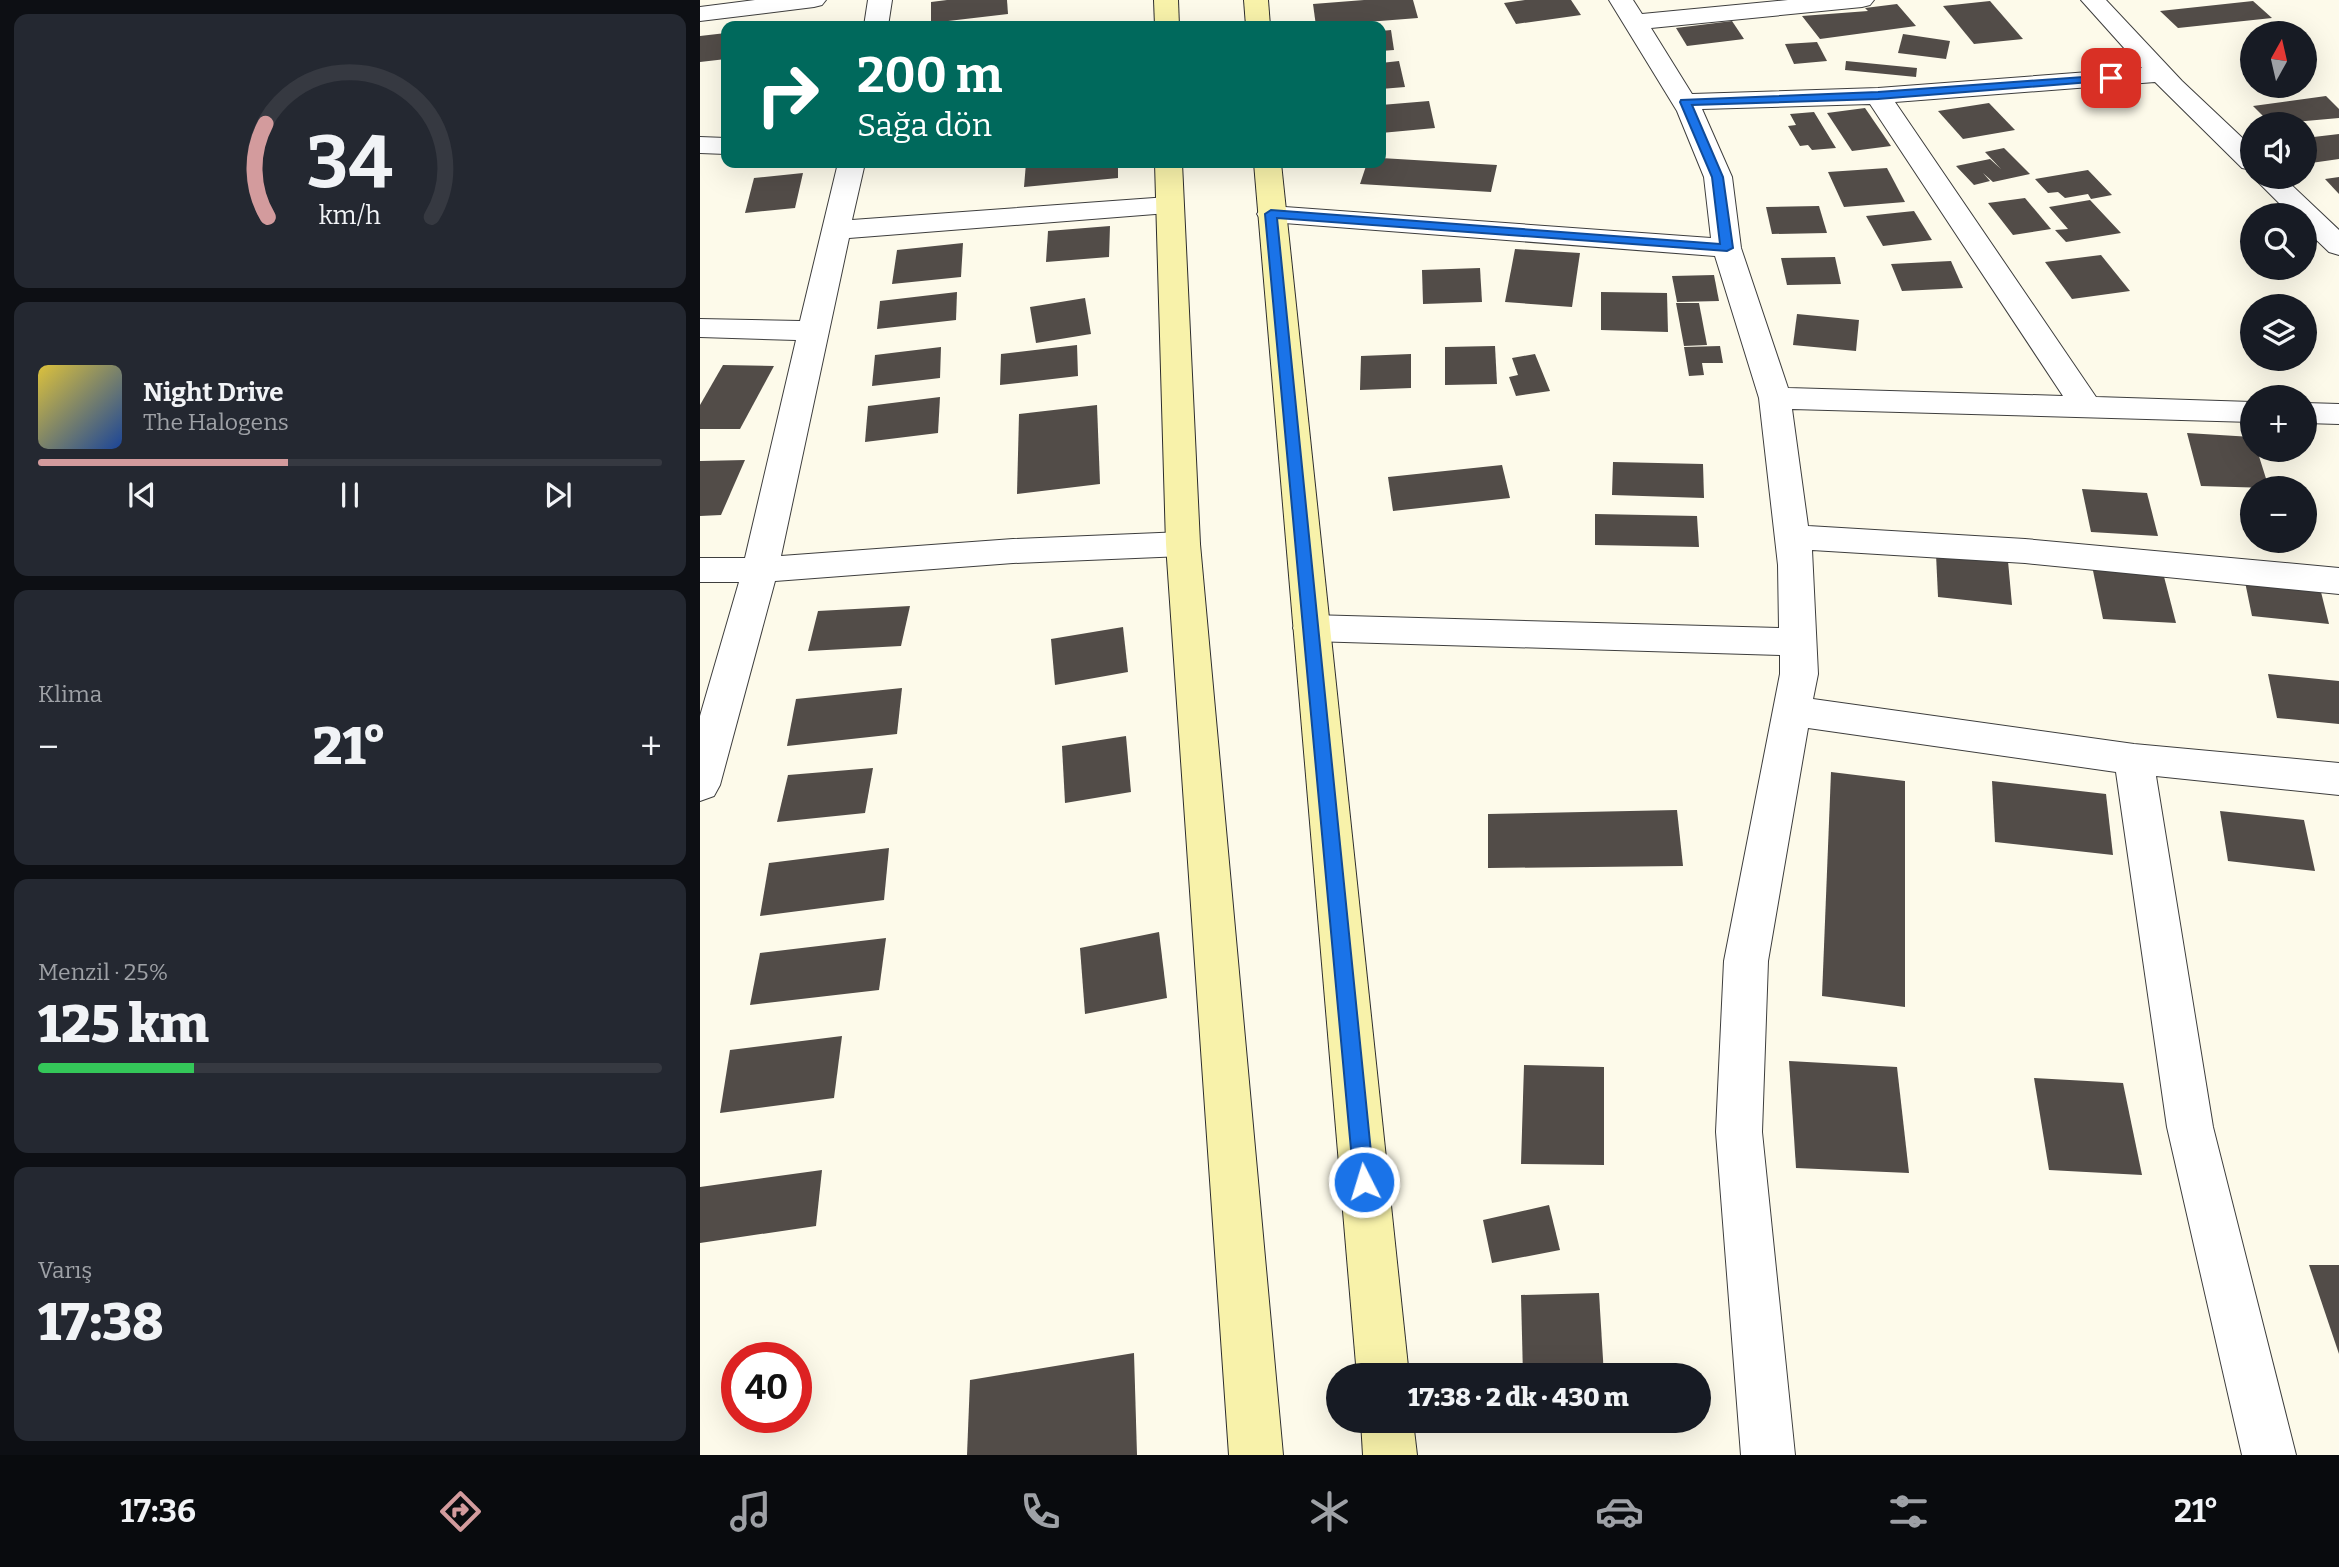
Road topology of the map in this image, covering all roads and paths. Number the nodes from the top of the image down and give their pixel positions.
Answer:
1 (814, 0) edge
2 (880, 0) edge
3 (1166, 0) edge
4 (1256, 0) edge
5 (1862, 0) edge
6 (2093, 0) edge
7 (1629, 11) edge
8 (700, 14) edge
9 (877, 21) edge
10 (1167, 21) edge
11 (1258, 21) edge
12 (2162, 74) junction
13 (1878, 96) junction
14 (1685, 102) junction
15 (700, 145) edge
16 (721, 145) edge
17 (2240, 150) edge
18 (851, 168) edge
19 (1168, 168) edge
20 (1267, 168) edge
21 (2280, 189) edge
22 (1168, 205) junction
23 (1271, 214) junction
24 (836, 230) junction
25 (2339, 246) edge
26 (1727, 248) junction
27 (700, 328) edge
28 (814, 331) junction
29 (1774, 398) junction
30 (2086, 406) junction
31 (2240, 412) edge
32 (2317, 413) edge
33 (2339, 414) edge
34 (1792, 537) junction
35 (1183, 544) junction
36 (700, 570) edge
37 (760, 570) junction
38 (2339, 581) edge
39 (1311, 628) junction
40 (1798, 642) junction
41 (1792, 711) junction
42 (2134, 759) junction
43 (2339, 779) edge
44 (700, 785) edge
45 (1382, 1363) edge
46 (1388, 1433) edge
47 (1256, 1455) edge
48 (1390, 1455) edge
49 (1768, 1455) edge
50 (2269, 1455) edge

1 - 8 street
2 - 9 street
3 - 10 street
4 - 11 street
5 - 7 street
6 - 12 street
7 - 14 street
12 - 13 street
12 - 17 street
13 - 14 street
13 - 30 street
14 - 26 street
15 - 16 street
18 - 24 street
19 - 22 street
20 - 23 street
21 - 25 street
22 - 24 street
22 - 35 street
23 - 26 street
23 - 39 street
24 - 28 street
26 - 29 street
27 - 28 street
28 - 37 street
29 - 30 street
29 - 34 street
30 - 31 street
32 - 33 street
34 - 38 street
34 - 40 street
35 - 37 street
35 - 47 street
36 - 37 street
37 - 44 street
39 - 40 street
39 - 45 street
40 - 41 street
41 - 42 street
41 - 49 street
42 - 43 street
42 - 50 street
46 - 48 street

